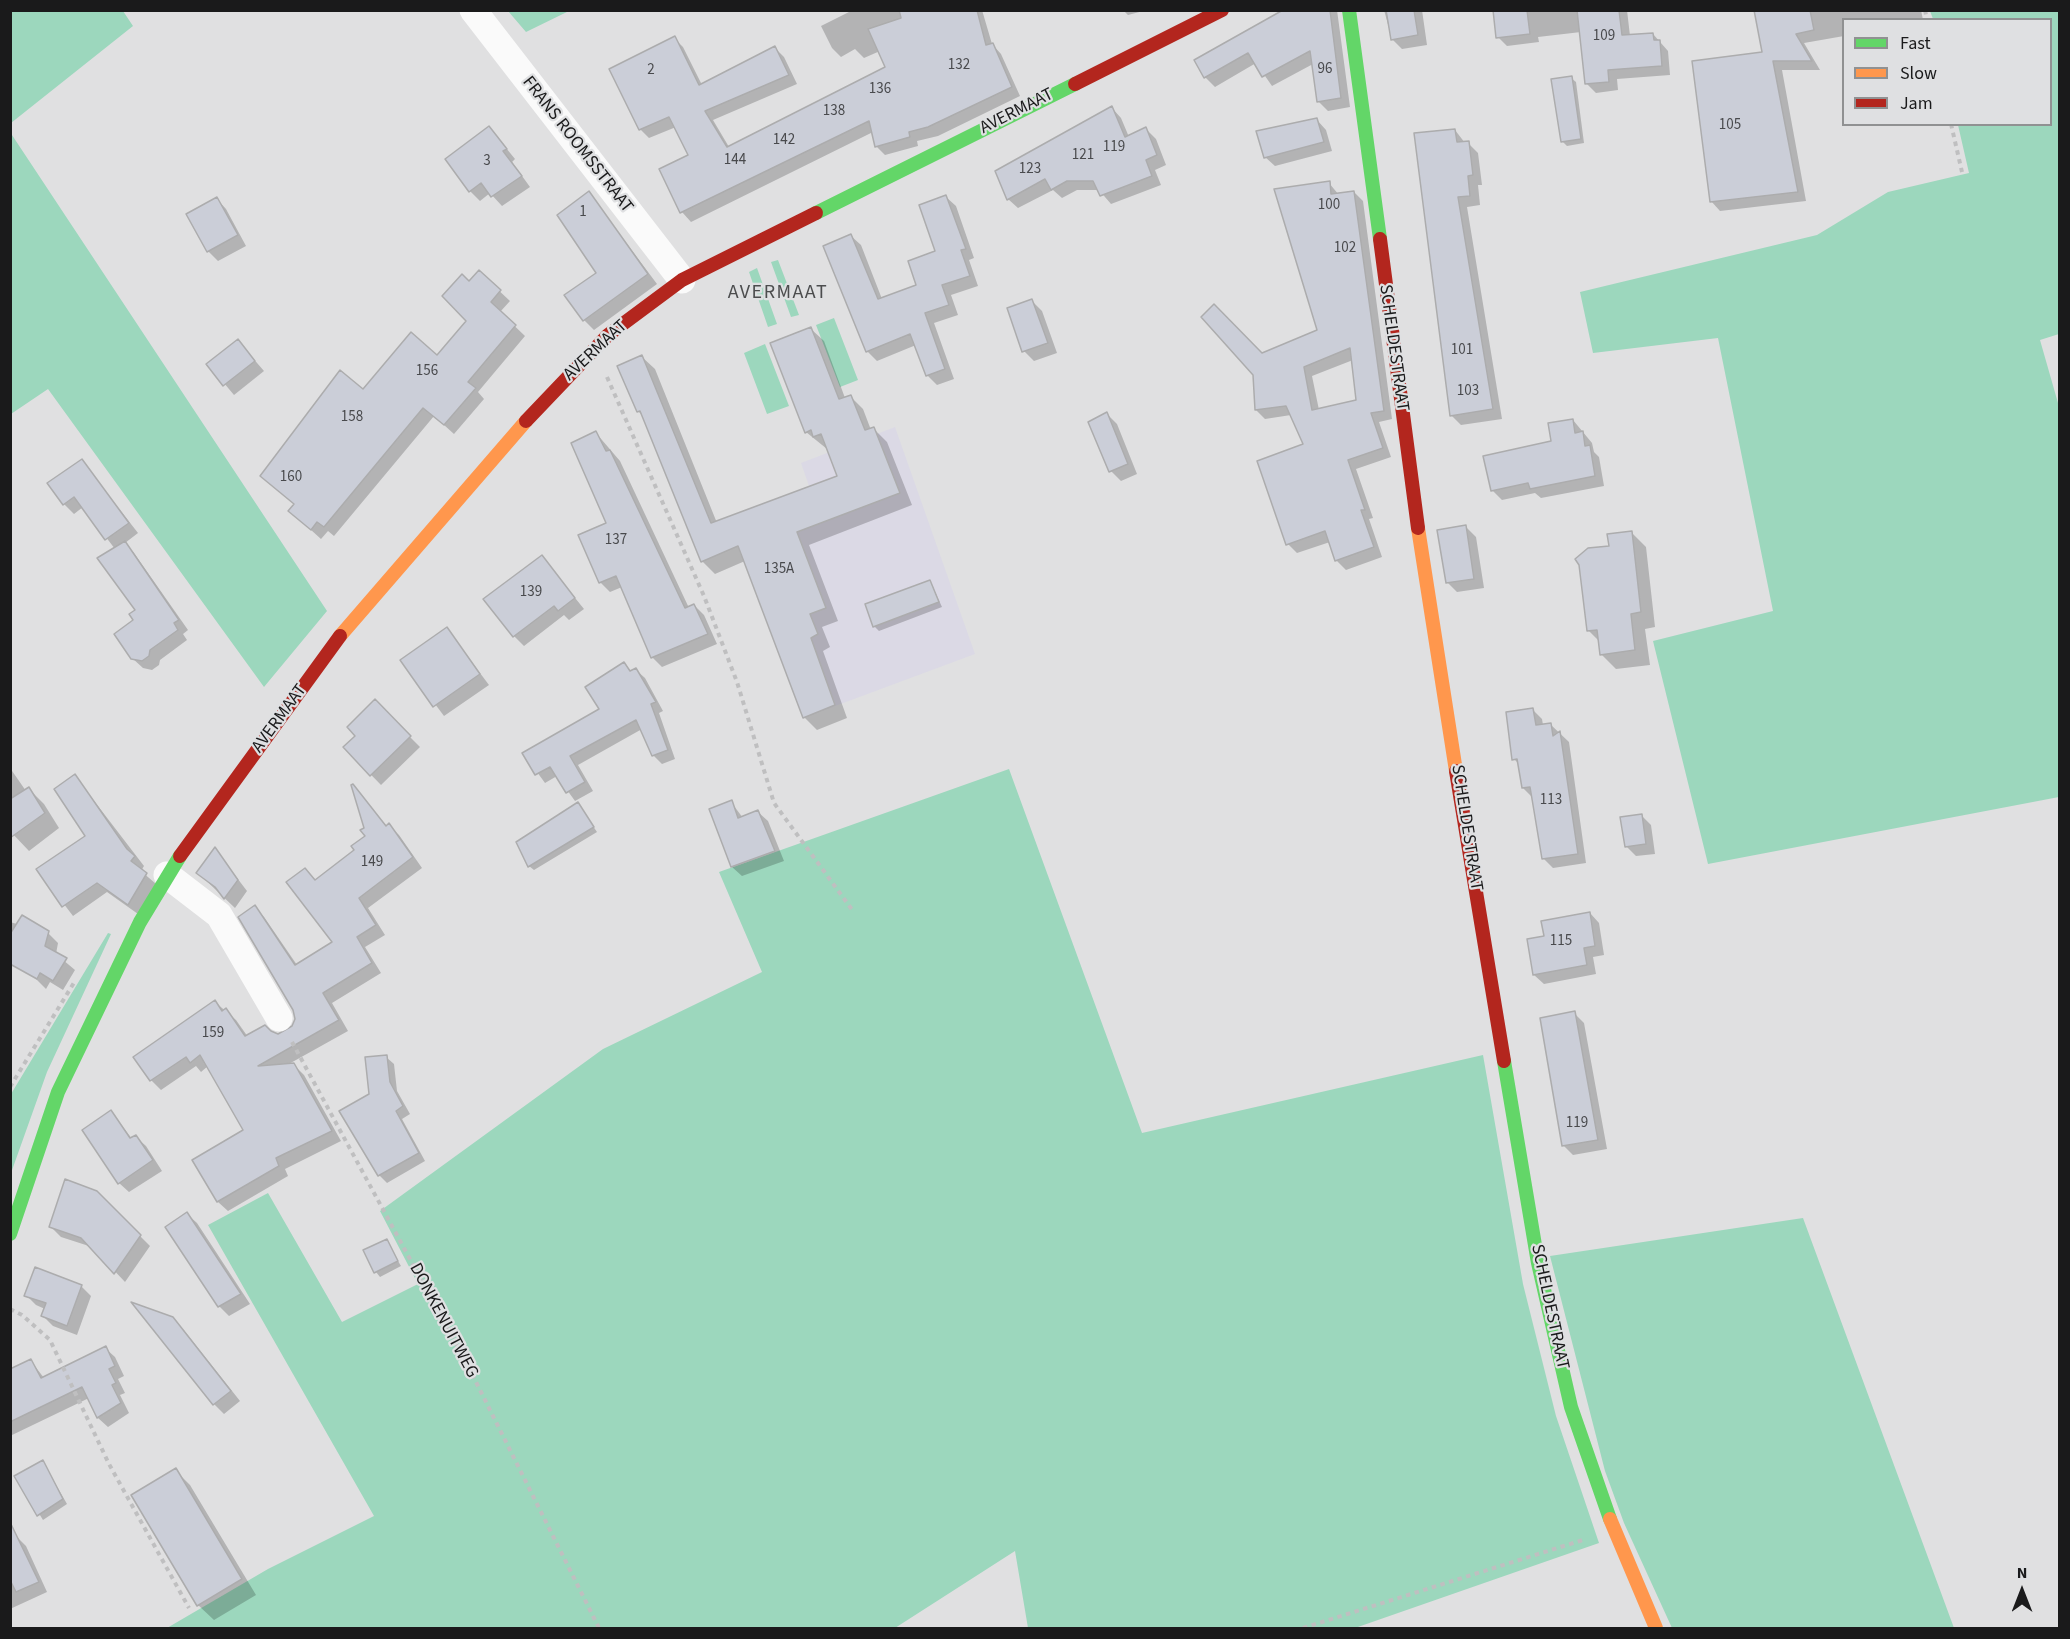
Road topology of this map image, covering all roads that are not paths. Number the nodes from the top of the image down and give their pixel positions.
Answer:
1 (473, 10) edge
2 (1222, 10) edge
3 (1349, 10) edge
4 (682, 280) junction
5 (167, 875) junction
6 (279, 1018) road end
7 (10, 1234) edge
8 (1656, 1629) edge

1 - 4 street, FRANS ROOMSSTRAAT
2 - 4 street, AVERMAAT
3 - 8 street, SCHELDESTRAAT
4 - 5 street, AVERMAAT
5 - 6 street
5 - 7 street, AVERMAAT

